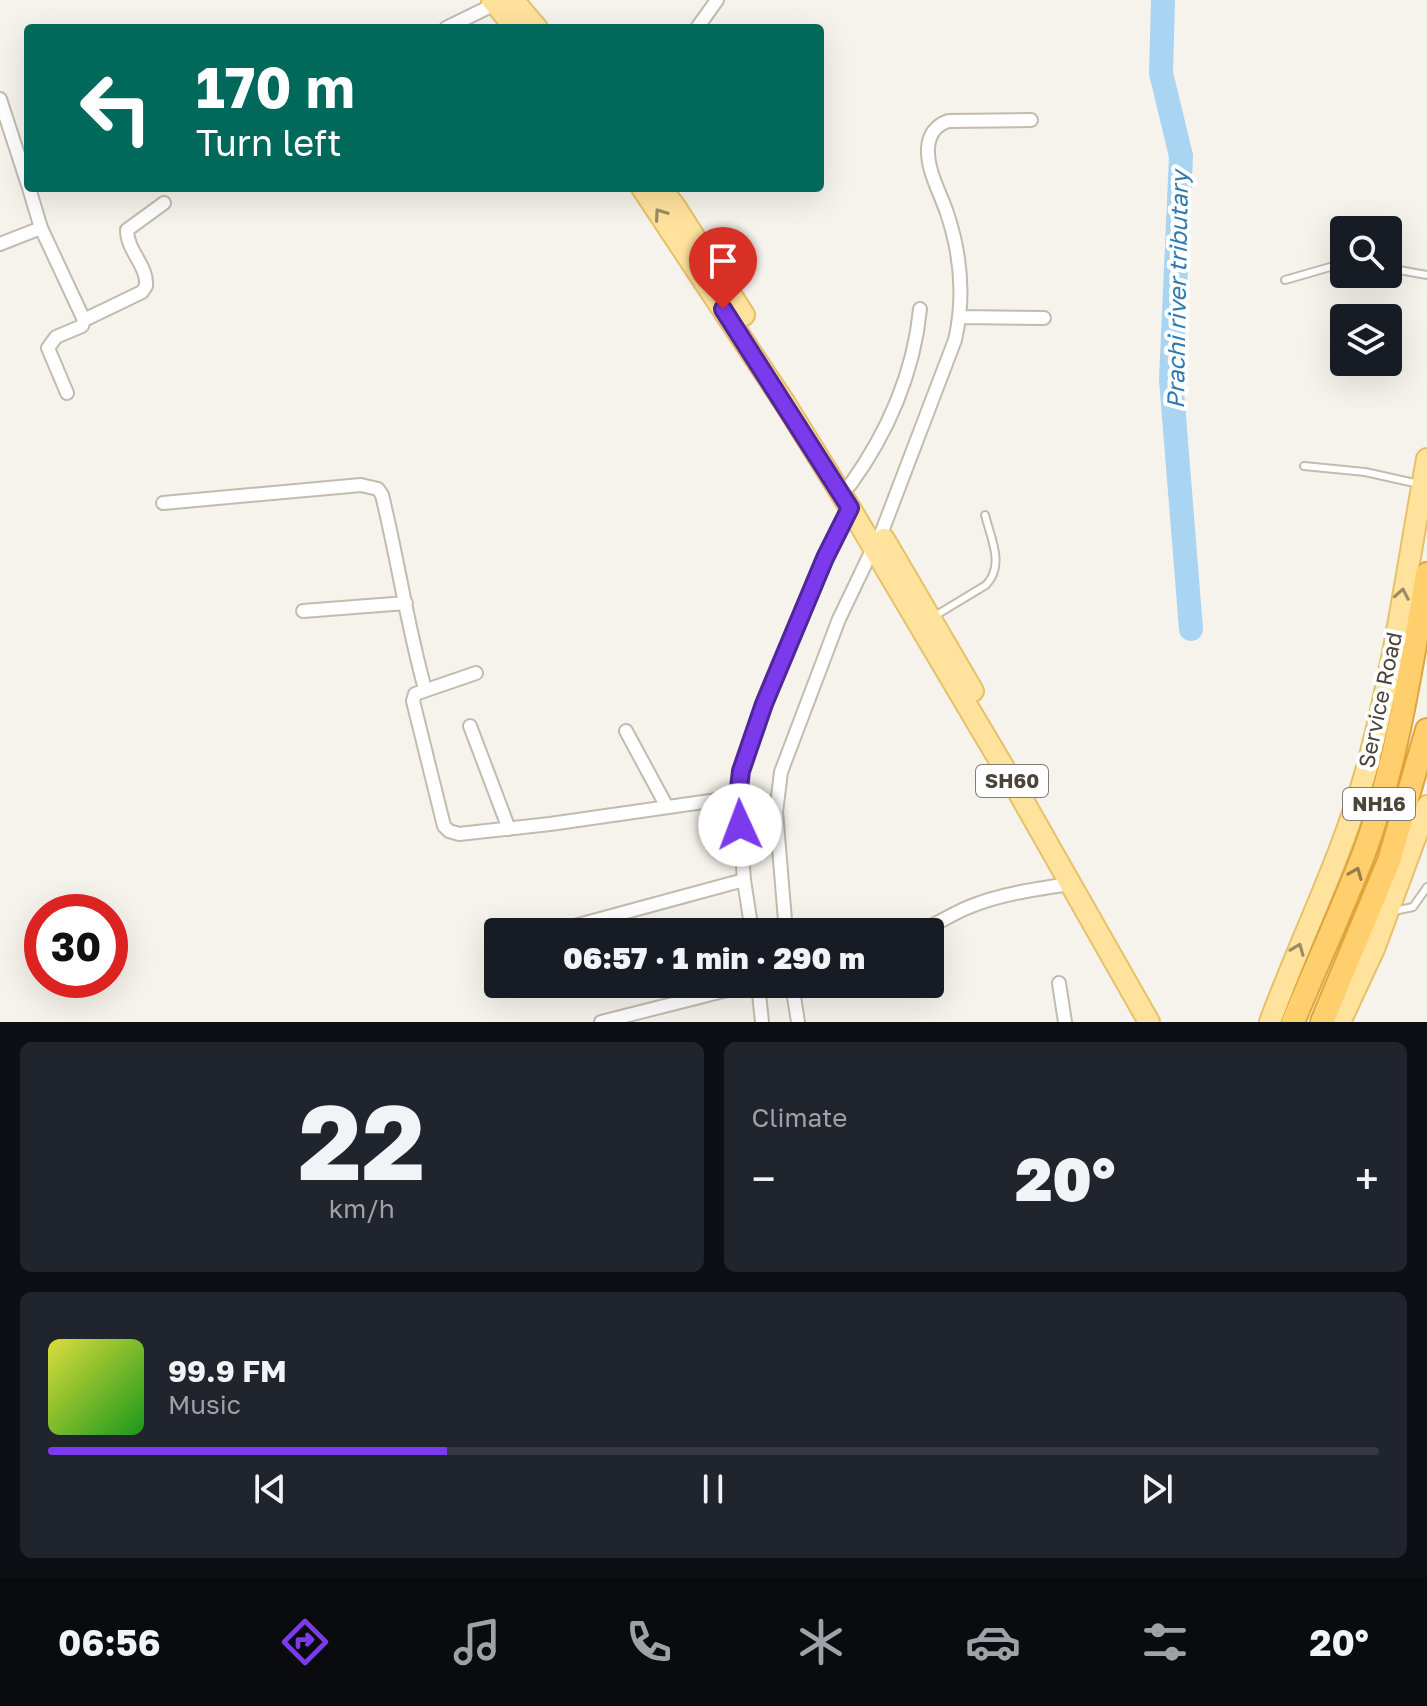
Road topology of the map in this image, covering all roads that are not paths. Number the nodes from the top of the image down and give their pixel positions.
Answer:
1 (717, 0) edge
2 (500, 1) edge
3 (454, 24) edge
4 (513, 24) edge
5 (532, 24) edge
6 (700, 24) edge
7 (0, 99) edge
8 (1031, 120) dead end
9 (24, 174) edge
10 (30, 192) edge
11 (645, 192) edge
12 (664, 192) edge
13 (164, 203) dead end
14 (41, 228) junction
15 (0, 244) edge
16 (1330, 267) edge
17 (1402, 271) edge
18 (1427, 275) edge
19 (1285, 280) dead end
20 (920, 309) dead end
21 (961, 317) junction
22 (1044, 318) dead end
23 (84, 320) junction
24 (67, 393) dead end
25 (1427, 459) edge
26 (1304, 466) dead end
27 (1422, 485) junction
28 (853, 502) junction
29 (163, 503) dead end
30 (985, 515) dead end
31 (876, 539) junction
32 (1427, 574) edge
33 (406, 603) junction
34 (303, 611) dead end
35 (931, 618) junction
36 (476, 673) dead end
37 (425, 689) junction
38 (470, 726) dead end
39 (1427, 730) edge
40 (626, 731) dead end
41 (738, 797) junction
42 (1427, 806) edge
43 (667, 807) junction
44 (509, 829) junction
45 (744, 880) junction
46 (1070, 884) junction
47 (1427, 887) edge
48 (1388, 911) junction
49 (604, 918) edge
50 (750, 918) edge
51 (785, 918) edge
52 (944, 920) edge
53 (1059, 983) dead end
54 (1132, 984) junction
55 (697, 998) edge
56 (759, 998) edge
57 (794, 998) edge
58 (607, 1021) edge
59 (1150, 1021) edge
60 (762, 1022) edge
61 (798, 1022) edge
62 (1065, 1022) edge
63 (1270, 1022) edge
64 (1293, 1022) edge
65 (1322, 1022) edge
66 (1340, 1022) edge

1 - 6 street
2 - 3 street
2 - 4 main road
2 - 5 main road
7 - 9 street
8 - 21 street
10 - 14 street
28 -> 11 main road, SH60
12 - 28 main road, SH60
13 - 23 street
14 - 15 street
14 - 23 street
16 - 19 lane
17 - 18 lane
20 - 28 street
21 - 22 street
21 - 31 street
23 - 24 street
25 - 27 main road, Service Road
26 - 27 lane
63 -> 27 main road, Service Road
28 - 31 main road, SH60
28 - 41 street
29 - 33 street
30 - 35 lane
31 - 35 main road, SH60
31 - 46 main road, SH60
31 - 51 street
64 -> 32 highway, NH16
33 - 34 street
33 - 37 street
35 - 54 main road, SH60
36 - 37 street
37 - 44 street
38 - 44 street
39 - 65 highway, NH16
40 - 43 street
41 - 43 street
41 - 45 street
42 - 48 main road
43 - 44 street
45 - 49 street
45 - 50 street
46 - 52 street
46 - 54 main road, SH60
47 - 48 lane
48 - 66 main road
53 - 62 street
54 - 59 main road, SH60
55 - 58 street
56 - 60 street
57 - 61 street

